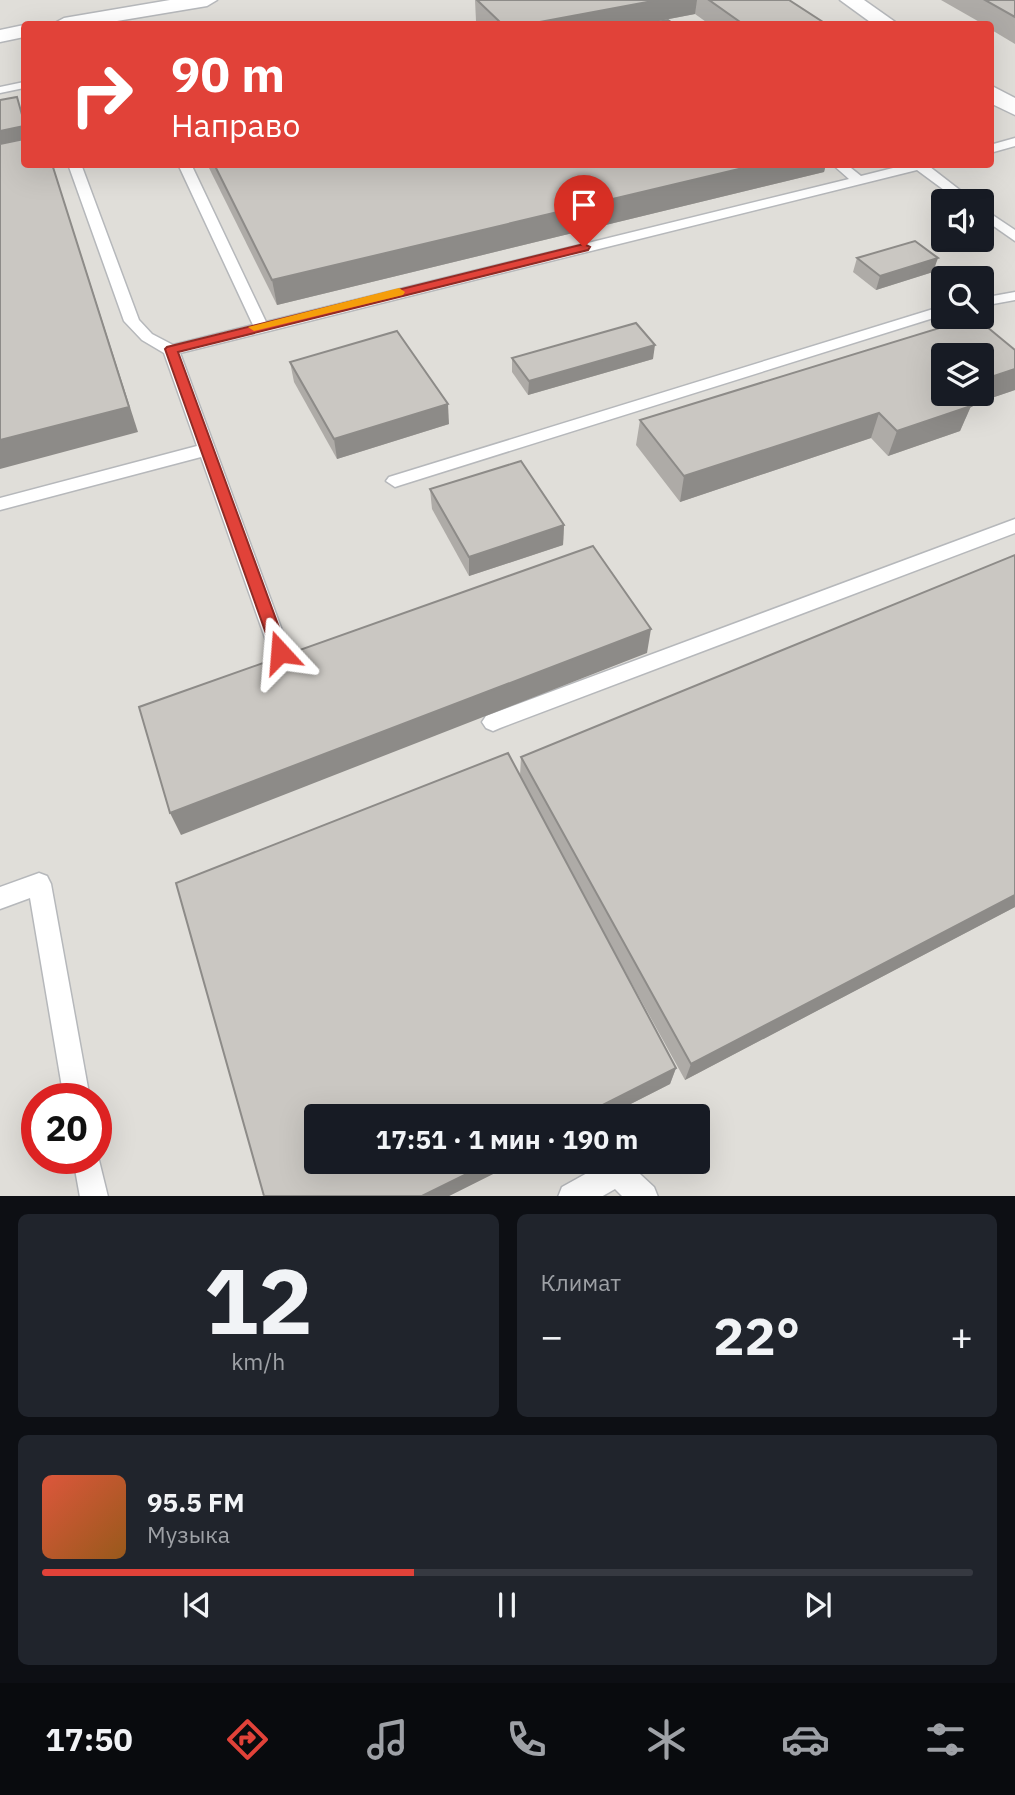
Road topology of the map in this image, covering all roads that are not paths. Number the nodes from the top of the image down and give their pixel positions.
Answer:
1 (207, 0) edge
2 (850, 0) edge
3 (82, 21) edge
4 (882, 21) edge
5 (21, 32) edge
6 (0, 36) edge
7 (21, 86) edge
8 (0, 90) edge
9 (994, 95) edge
10 (1015, 108) edge
11 (1015, 142) edge
12 (994, 148) edge
13 (75, 168) edge
14 (186, 168) edge
15 (843, 168) edge
16 (912, 168) edge
17 (928, 168) edge
18 (859, 181) junction
19 (953, 189) edge
20 (994, 221) edge
21 (1015, 237) edge
22 (1015, 296) edge
23 (994, 300) edge
24 (931, 314) edge
25 (260, 325) junction
26 (171, 349) junction
27 (209, 449) junction
28 (396, 481) dead end
29 (0, 504) edge
30 (1015, 526) edge
31 (280, 652) dead end
32 (493, 722) edge
33 (0, 898) edge
34 (74, 1083) edge
35 (90, 1174) edge
36 (93, 1196) edge
37 (572, 1196) edge
38 (644, 1196) edge

1 - 3 street
2 - 4 street
5 - 6 street
7 - 8 lane
9 - 10 street
11 - 12 lane
13 - 26 lane
14 - 25 lane
15 - 18 lane
16 - 18 lane
17 - 19 lane
18 - 25 lane
20 - 21 lane
22 - 23 lane
24 - 28 lane
25 - 26 lane
26 - 27 lane
27 - 29 lane
27 - 31 lane
30 - 32 lane
33 - 34 lane
35 - 36 lane
37 - 38 lane

